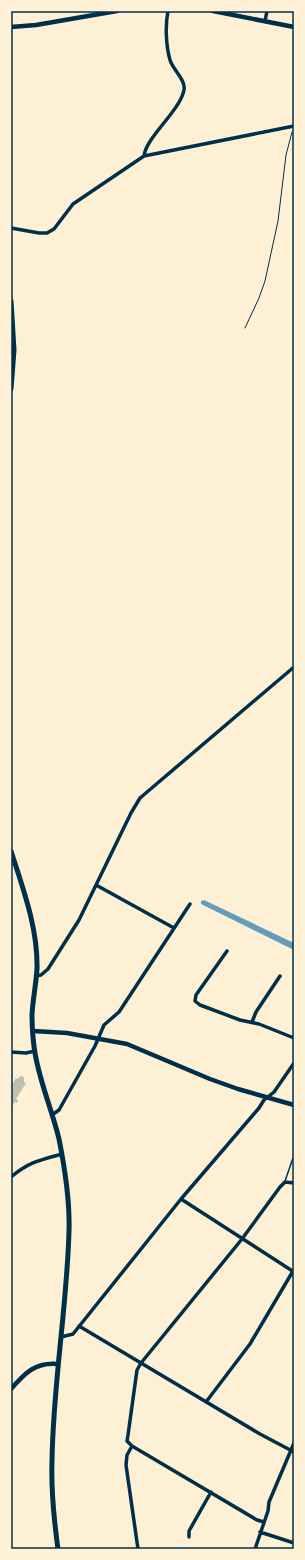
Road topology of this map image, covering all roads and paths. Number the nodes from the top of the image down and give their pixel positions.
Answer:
1 (118, 11) edge
2 (168, 11) edge
3 (213, 11) edge
4 (267, 11) edge
5 (265, 21) junction
6 (11, 27) edge
7 (294, 27) edge
8 (292, 126) edge
9 (144, 156) junction
10 (11, 228) edge
11 (11, 301) edge
12 (245, 328) dead end
13 (11, 389) edge
14 (294, 667) edge
15 (11, 851) edge
16 (96, 885) junction
17 (190, 904) dead end
18 (174, 928) junction
19 (226, 950) dead end
20 (36, 976) junction
21 (280, 976) dead end
22 (252, 1022) junction
23 (33, 1031) junction
24 (98, 1038) junction
25 (294, 1038) edge
26 (35, 1051) junction
27 (11, 1052) edge
28 (294, 1063) edge
29 (268, 1098) junction
30 (294, 1105) edge
31 (52, 1115) junction
32 (62, 1154) junction
33 (293, 1158) edge
34 (11, 1177) edge
35 (285, 1182) junction
36 (294, 1182) edge
37 (181, 1199) junction
38 (242, 1239) junction
39 (293, 1271) edge
40 (79, 1326) junction
41 (61, 1337) junction
42 (141, 1363) junction
43 (58, 1364) junction
44 (11, 1389) edge
45 (206, 1402) junction
46 (294, 1443) edge
47 (132, 1446) junction
48 (292, 1452) edge
49 (211, 1492) junction
50 (264, 1522) junction
51 (260, 1532) junction
52 (189, 1537) dead end
53 (294, 1543) edge
54 (58, 1549) edge
55 (138, 1549) edge
56 (255, 1549) edge

1 - 6 street
2 - 9 street
3 - 5 street
4 - 5 street
5 - 7 street
8 - 9 street
8 - 12 path
9 - 10 street
11 - 13 main road
14 - 16 street
15 - 20 main road
16 - 18 street
16 - 20 street
17 - 18 street
18 - 24 street
19 - 22 street
20 - 23 main road
21 - 22 street
22 - 25 street
23 - 24 street
23 - 26 main road
24 - 29 street
24 - 31 street
26 - 27 street
26 - 31 main road
28 - 29 street
29 - 30 street
29 - 37 street
31 - 32 main road
32 - 34 street
32 - 41 main road
33 - 35 lane
35 - 36 street
35 - 38 street
37 - 38 street
37 - 40 street
38 - 39 street
38 - 42 street
39 - 45 street
40 - 41 street
40 - 42 street
41 - 43 main road
42 - 45 street
42 - 47 street
43 - 44 street
43 - 54 main road
45 - 48 street
46 - 48 street
47 - 49 street
47 - 55 street
48 - 50 street
49 - 50 street
49 - 52 street
50 - 51 street
51 - 53 street
51 - 56 street

